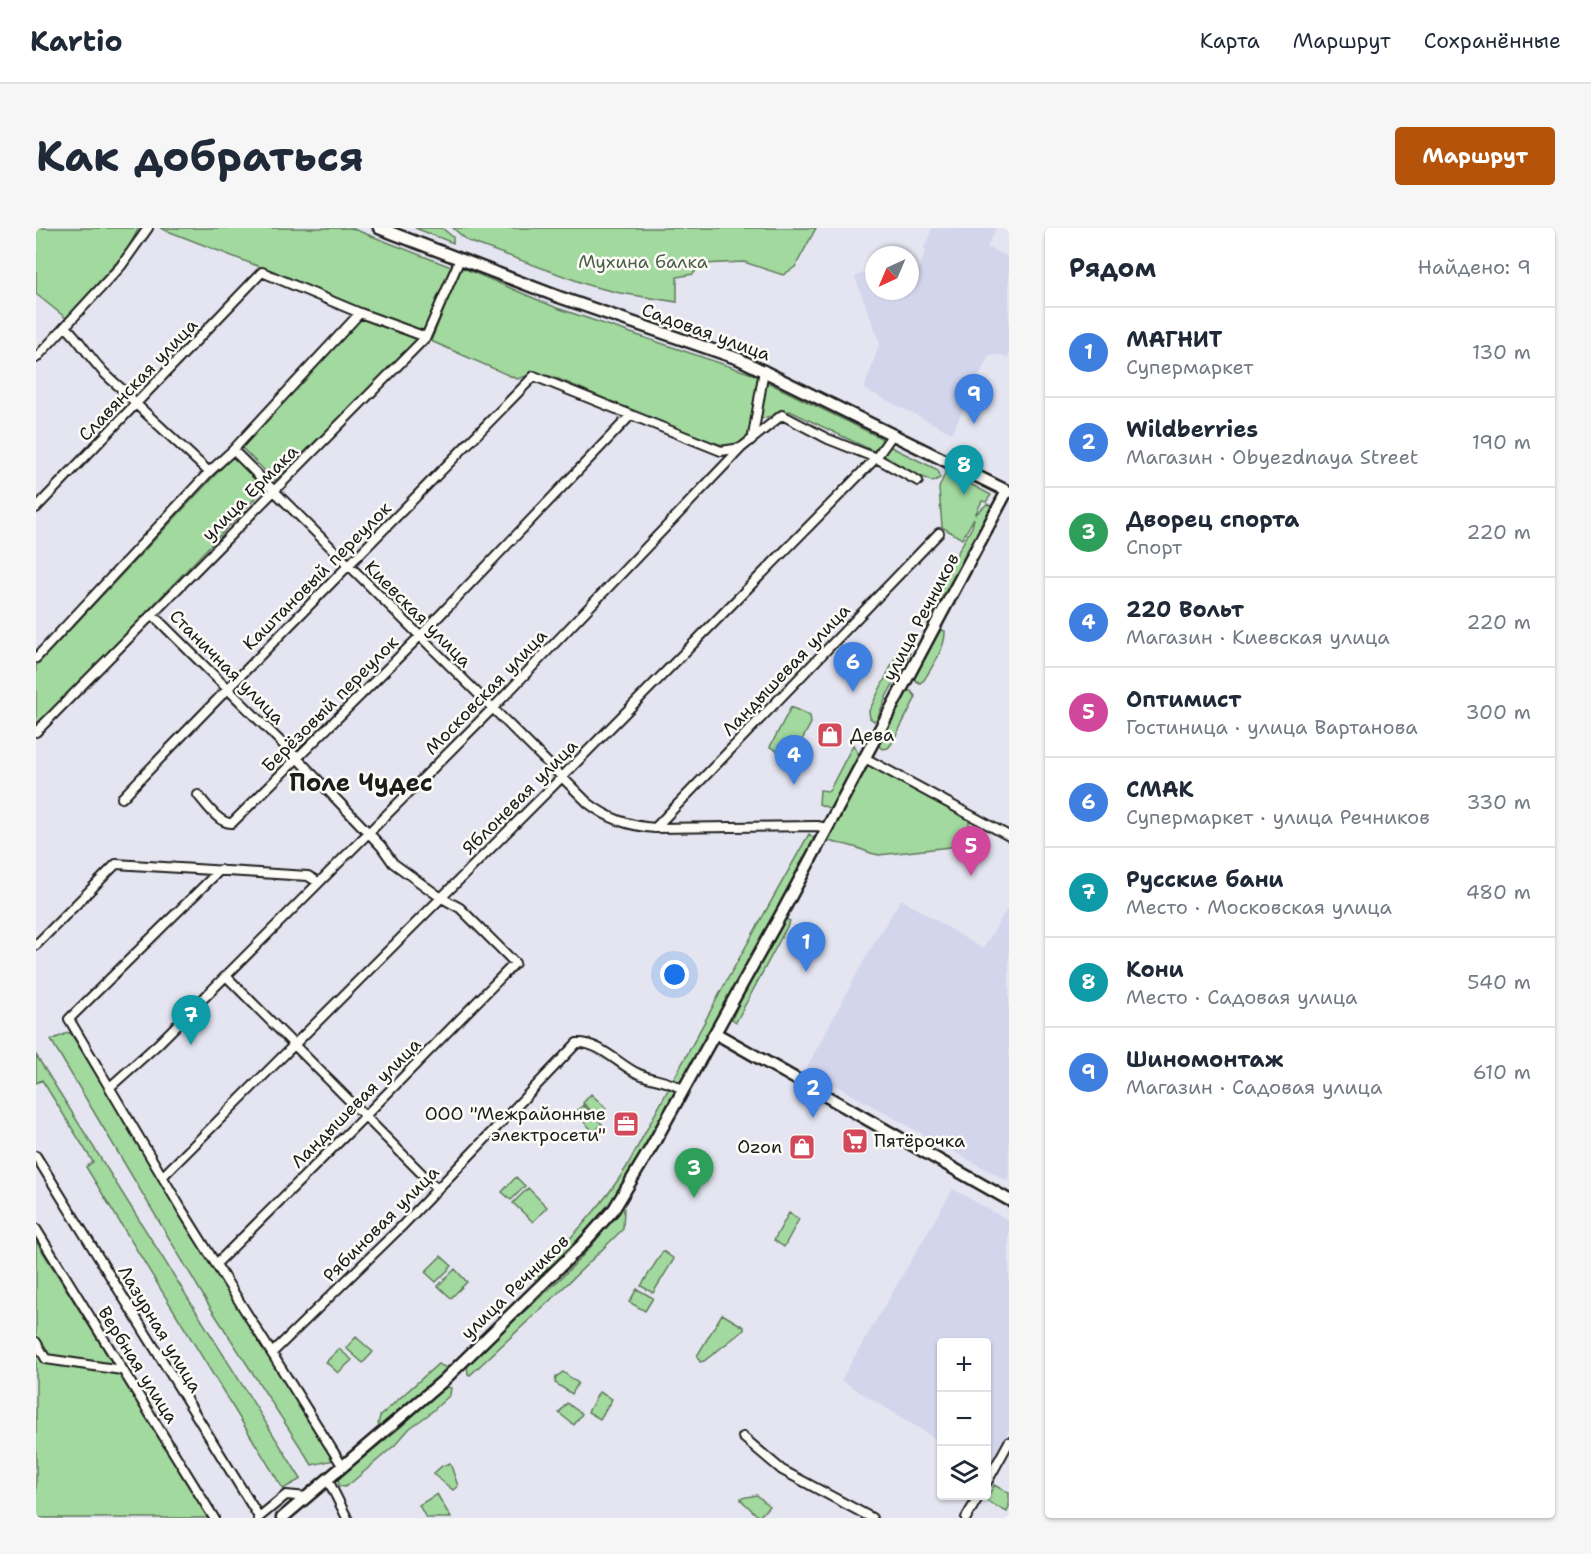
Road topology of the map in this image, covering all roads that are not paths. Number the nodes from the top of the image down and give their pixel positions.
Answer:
1 (148, 228) edge
2 (380, 228) edge
3 (460, 259) junction
4 (360, 313) junction
5 (66, 327) junction
6 (426, 337) junction
7 (36, 358) edge
8 (764, 370) junction
9 (136, 404) junction
10 (630, 416) junction
11 (893, 434) junction
12 (753, 436) junction
13 (233, 450) junction
14 (876, 458) junction
15 (209, 472) junction
16 (918, 481) dead end
17 (274, 490) junction
18 (1008, 492) edge
19 (36, 508) edge
20 (939, 533) dead end
21 (349, 567) junction
22 (152, 614) junction
23 (420, 636) junction
24 (36, 658) edge
25 (227, 688) junction
26 (493, 708) junction
27 (36, 732) edge
28 (297, 758) junction
29 (865, 758) junction
30 (562, 777) junction
31 (198, 795) dead end
32 (122, 798) dead end
33 (655, 828) junction
34 (827, 828) junction
35 (368, 832) junction
36 (1009, 836) edge
37 (220, 870) junction
38 (318, 882) junction
39 (440, 897) junction
40 (36, 945) edge
41 (515, 963) joint
42 (226, 976) junction
43 (715, 1033) junction
44 (295, 1045) junction
45 (110, 1087) junction
46 (683, 1089) junction
47 (365, 1116) junction
48 (36, 1156) edge
49 (163, 1176) junction
50 (437, 1190) junction
51 (1009, 1200) edge
52 (36, 1229) edge
53 (217, 1263) junction
54 (36, 1342) edge
55 (272, 1353) junction
56 (122, 1370) junction
57 (742, 1437) dead end
58 (1009, 1442) edge
59 (343, 1467) junction
60 (991, 1475) edge
61 (328, 1480) junction
62 (307, 1497) junction
63 (977, 1500) edge
64 (214, 1518) edge
65 (258, 1518) edge
66 (282, 1518) edge
67 (347, 1518) edge
68 (872, 1518) edge
69 (966, 1518) edge

1 - 5 street
2 - 3 main road, Садовая улица
3 - 6 street, улица Ермака
3 - 8 main road, Садовая улица
4 - 6 street
4 - 9 street, Славянская улица
4 - 13 street
5 - 7 street
5 - 9 street
6 - 17 street, улица Ермака
8 - 11 main road, Садовая улица
8 - 12 street
9 - 15 street
9 - 19 street, Славянская улица
10 - 12 street
10 - 21 street, Каштановый переулок
10 - 23 street, Берёзовый переулок
11 - 14 street, Яблоневая улица
11 - 18 main road, Садовая улица
12 - 14 street
12 - 26 street, Московская улица
13 - 15 street
13 - 17 street, Киевская улица
14 - 16 street
14 - 30 street, Яблоневая улица
15 - 24 street
17 - 21 street, Киевская улица
17 - 22 street, улица Ермака
18 - 29 main road, улица Речников
20 - 33 street, Ландышевая улица
21 - 23 street, Киевская улица
21 - 25 street, Каштановый переулок
22 - 25 street, Станичная улица
22 - 27 street, улица Ермака
23 - 26 street, Киевская улица
23 - 28 street, Берёзовый переулок
25 - 28 street, Станичная улица
25 - 32 street, Каштановый переулок
26 - 30 street, Киевская улица
26 - 35 street, Московская улица
28 - 31 street, Берёзовый переулок
28 - 35 street, Станичная улица
29 - 34 main road, улица Речников
29 - 36 street
30 - 33 street, Киевская улица
30 - 39 street, Яблоневая улица
33 - 34 street, Киевская улица
34 - 43 main road, улица Речников
35 - 38 street, Московская улица
35 - 39 street, Станичная улица
37 - 38 street
37 - 40 street
37 - 45 street
38 - 42 street, Московская улица
39 - 41 street, Станичная улица
39 - 44 street, Яблоневая улица
41 - 47 street, Ландышевая улица
42 - 44 street
42 - 45 street, Московская улица
43 - 46 main road, улица Речников
43 - 51 main road
44 - 47 street
44 - 49 street, Яблоневая улица
45 - 49 street
46 - 50 street, Рябиновая улица
46 - 59 main road, улица Речников
47 - 50 street
47 - 53 street, Ландышевая улица
48 - 65 street, Лазурная улица
49 - 53 street
50 - 55 street, Рябиновая улица
52 - 56 street, Вербная улица
53 - 55 street
54 - 56 street
55 - 59 street
56 - 64 street, Вербная улица
57 - 68 street
58 - 60 street
59 - 61 main road, улица Речников
61 - 62 main road, улица Речников
61 - 67 street
62 - 65 street
62 - 66 main road, улица Речников
63 - 69 street

